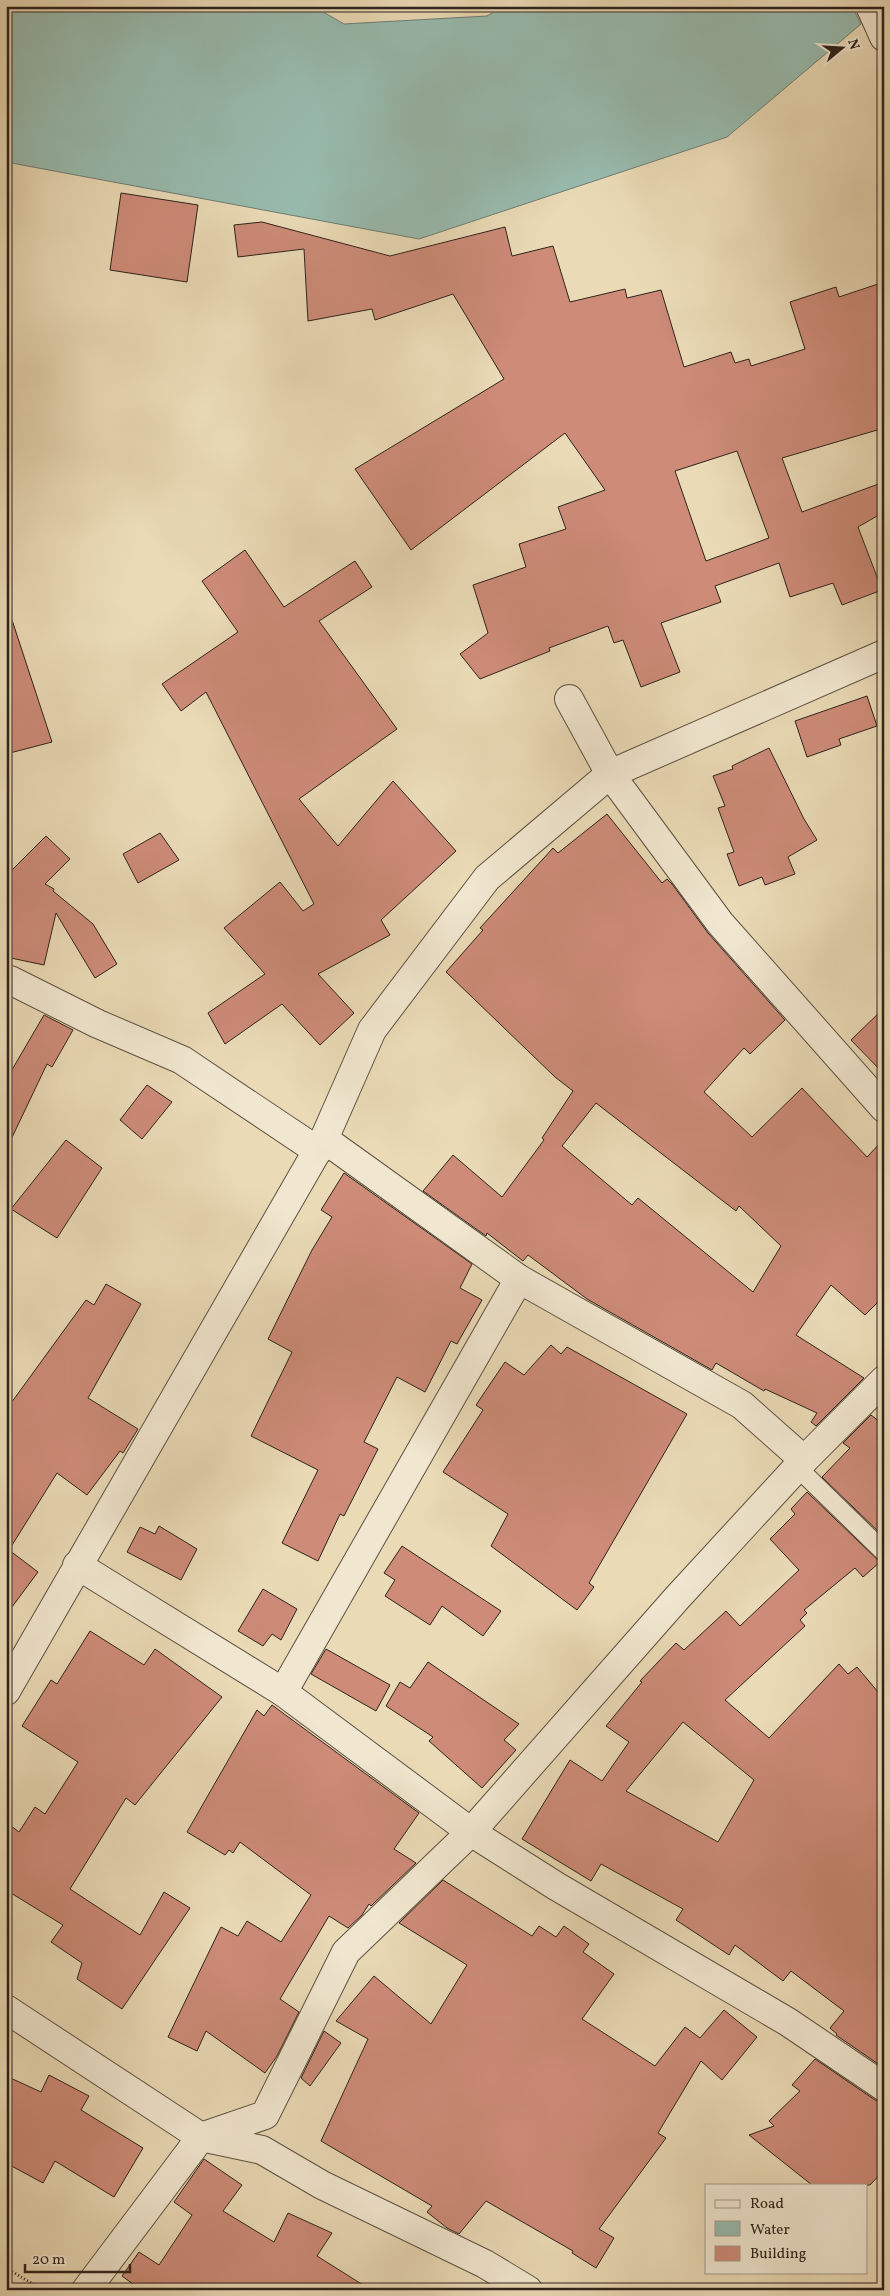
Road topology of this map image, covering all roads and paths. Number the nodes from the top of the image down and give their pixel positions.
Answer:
1 (884, 654) edge
2 (569, 699) dead end
3 (610, 774) junction
4 (6, 981) edge
5 (884, 1108) edge
6 (321, 1145) junction
7 (519, 1279) junction
8 (884, 1380) edge
9 (801, 1464) junction
10 (884, 1552) edge
11 (77, 1565) junction
12 (9, 1681) edge
13 (283, 1692) junction
14 (471, 1832) junction
15 (6, 2009) edge
16 (884, 2087) edge
17 (202, 2137) junction
18 (6, 2268) edge
19 (43, 2290) edge
20 (86, 2290) edge
21 (528, 2290) edge

1 - 3 street
2 - 3 street
3 - 5 street
3 - 6 street
4 - 6 street
6 - 7 street
6 - 11 street
7 - 9 street
7 - 13 street
8 - 9 street
9 - 10 lane
9 - 14 street
11 - 12 street
11 - 13 street
13 - 14 street
14 - 16 street
14 - 17 street
15 - 17 street
17 - 20 street
17 - 21 street
18 - 19 path

